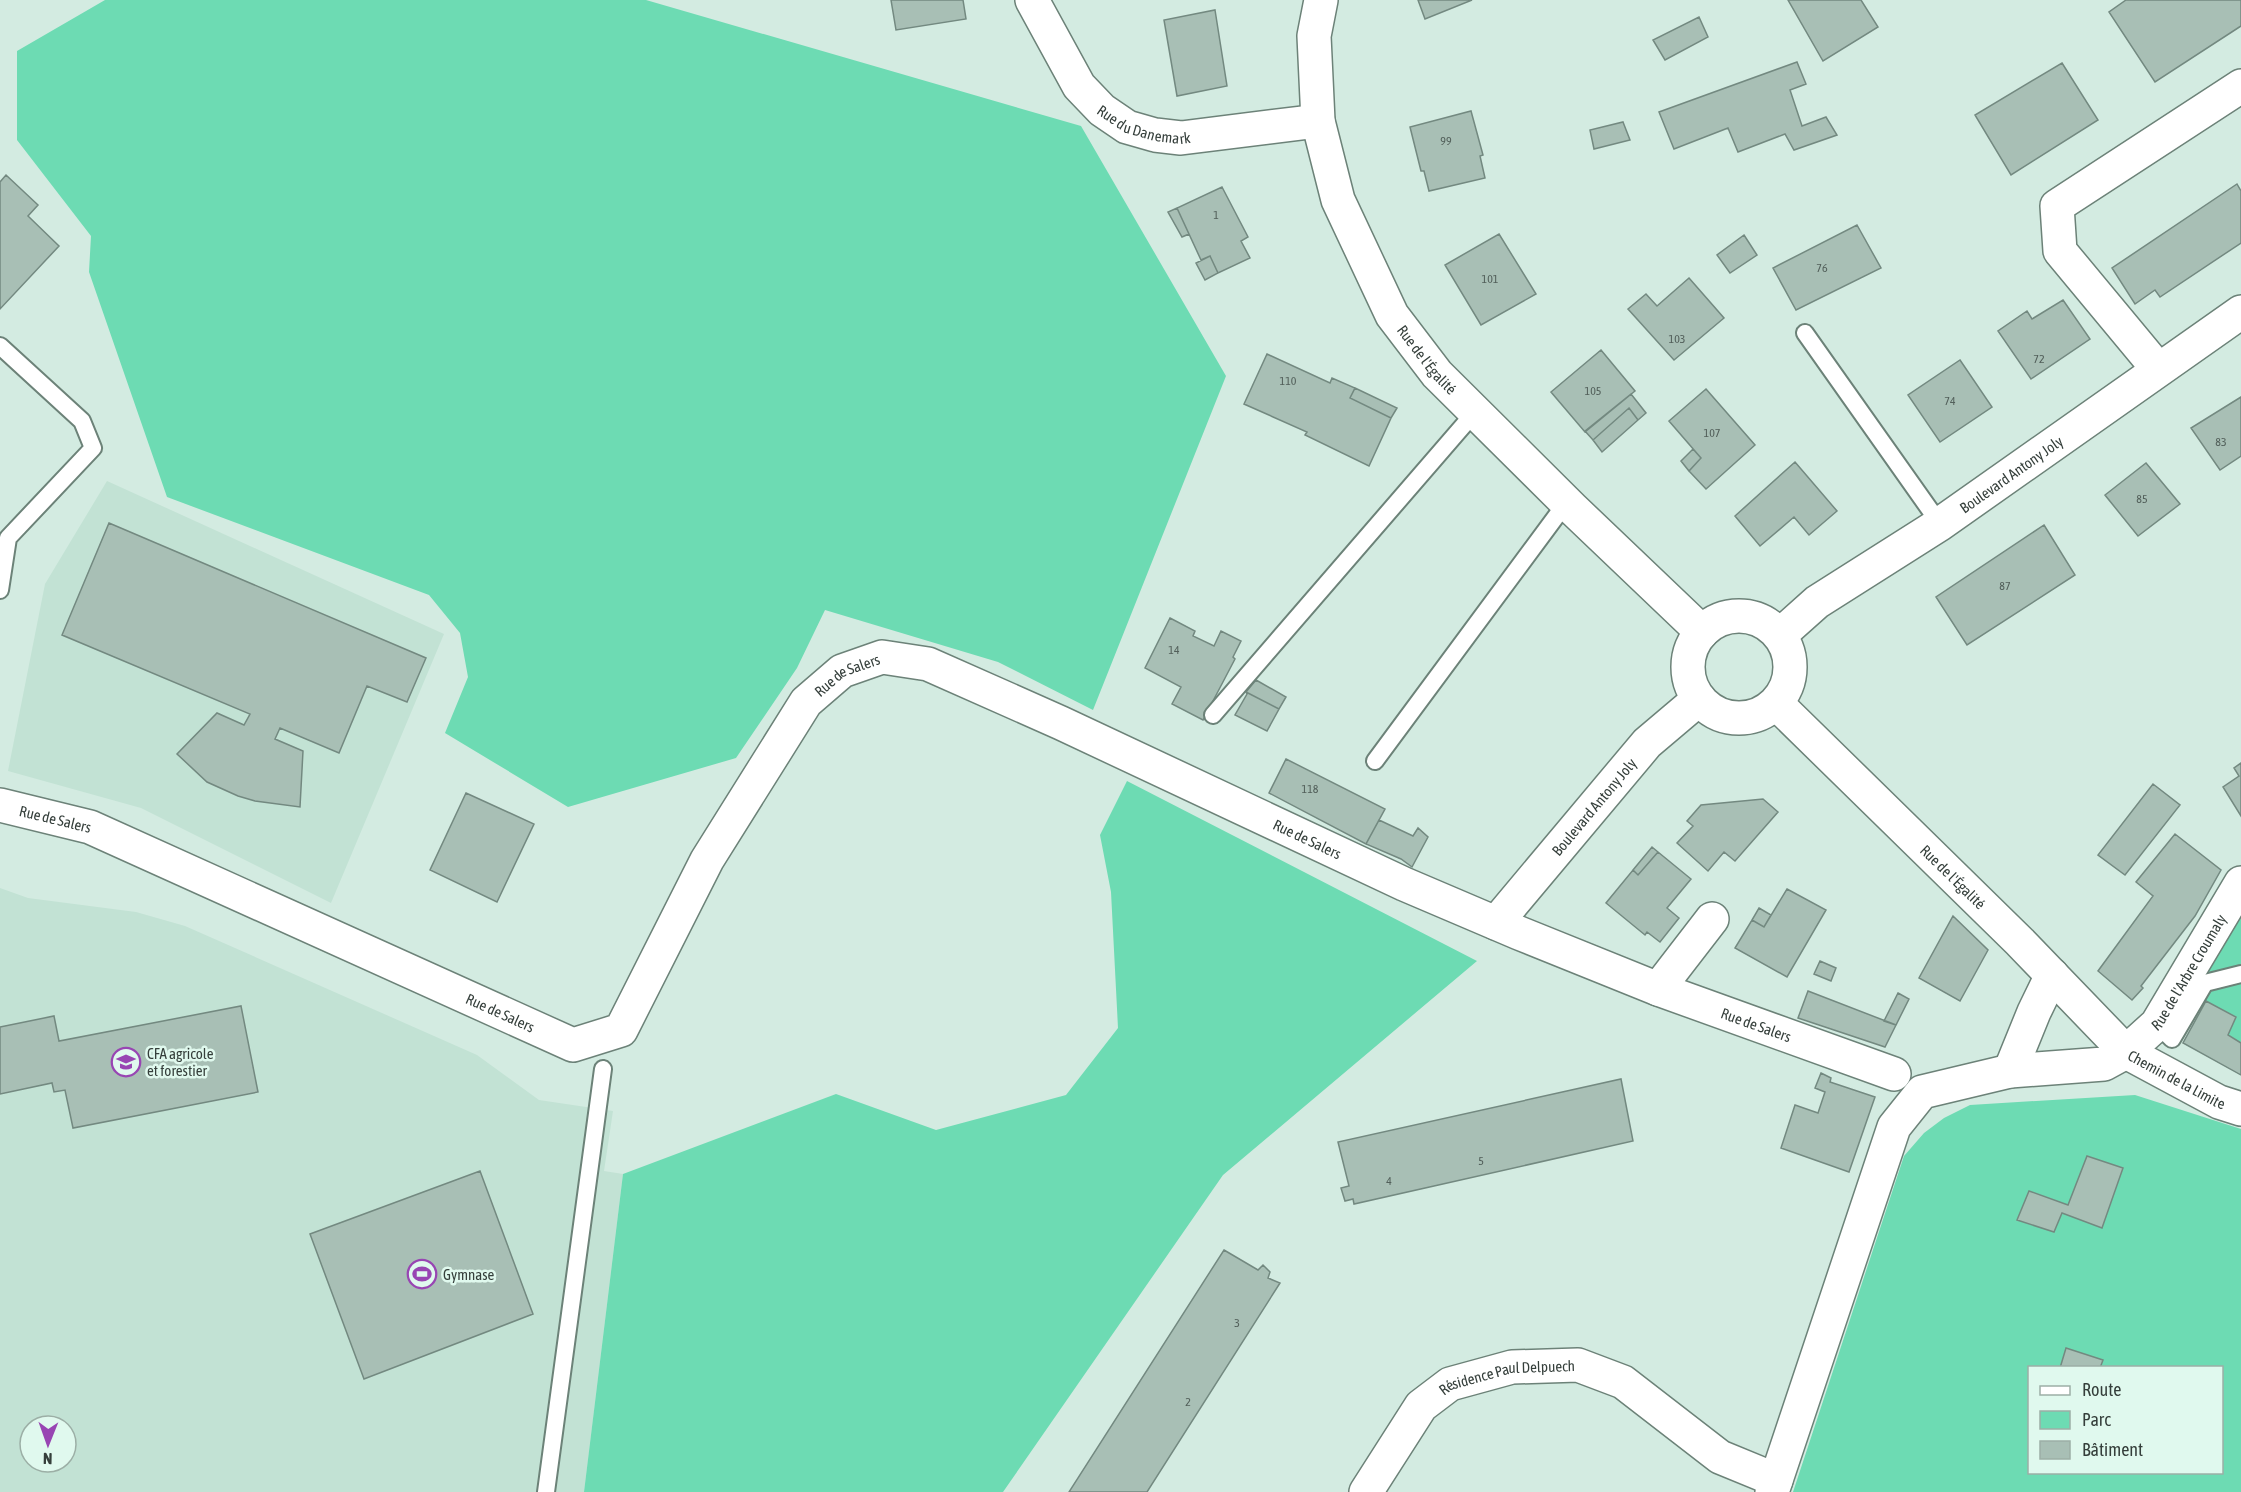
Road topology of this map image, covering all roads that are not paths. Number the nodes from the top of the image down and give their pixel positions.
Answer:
1 (1032, 0) edge
2 (1321, 0) edge
3 (2241, 86) edge
4 (1318, 121) junction
5 (2241, 312) edge
6 (1805, 333) dead end
7 (0, 346) edge
8 (2158, 369) junction
9 (1475, 412) junction
10 (1566, 503) junction
11 (1940, 524) junction
12 (0, 590) edge
13 (1702, 632) junction
14 (1780, 635) junction
15 (1699, 699) junction
16 (1776, 703) junction
17 (1213, 715) dead end
18 (1375, 761) dead end
19 (0, 805) edge
20 (2241, 883) edge
21 (1712, 919) dead end
22 (1496, 923) junction
23 (2241, 974) edge
24 (2052, 975) junction
25 (1658, 988) junction
26 (2157, 1024) junction
27 (2127, 1052) junction
28 (603, 1069) dead end
29 (2010, 1071) junction
30 (1894, 1074) dead end
31 (2241, 1109) edge
32 (1774, 1486) edge
33 (546, 1492) edge
34 (1366, 1492) edge

1 - 4 street, Rue du Danemark
2 - 4 street, Rue de l'Égalité
3 - 8 street
4 - 9 street, Rue de l'Égalité
5 - 8 street, Boulevard Antony Joly
6 - 11 lane
7 - 12 lane
8 - 11 street, Boulevard Antony Joly
9 - 10 street, Rue de l'Égalité
9 - 17 lane
10 - 13 street, Rue de l'Égalité
10 - 18 lane
11 - 14 street, Boulevard Antony Joly
13 - 14 street
13 - 15 street
14 - 16 street
15 - 16 street
15 - 22 street, Boulevard Antony Joly
16 - 24 street, Rue de l'Égalité
19 - 22 street, Rue de Salers
20 - 26 street, Rue de l'Arbre Croumaly
21 - 25 street
22 - 25 street, Rue de Salers
23 - 26 lane
24 - 27 street, Rue de l'Égalité
24 - 29 street
25 - 30 street, Rue de Salers
26 - 27 street, Rue de l'Arbre Croumaly
27 - 29 street, Chemin de la Limite
27 - 31 street, Chemin de la Limite
28 - 33 lane
29 - 32 street, Chemin de la Limite
32 - 34 street, Résidence Paul Delpuech

